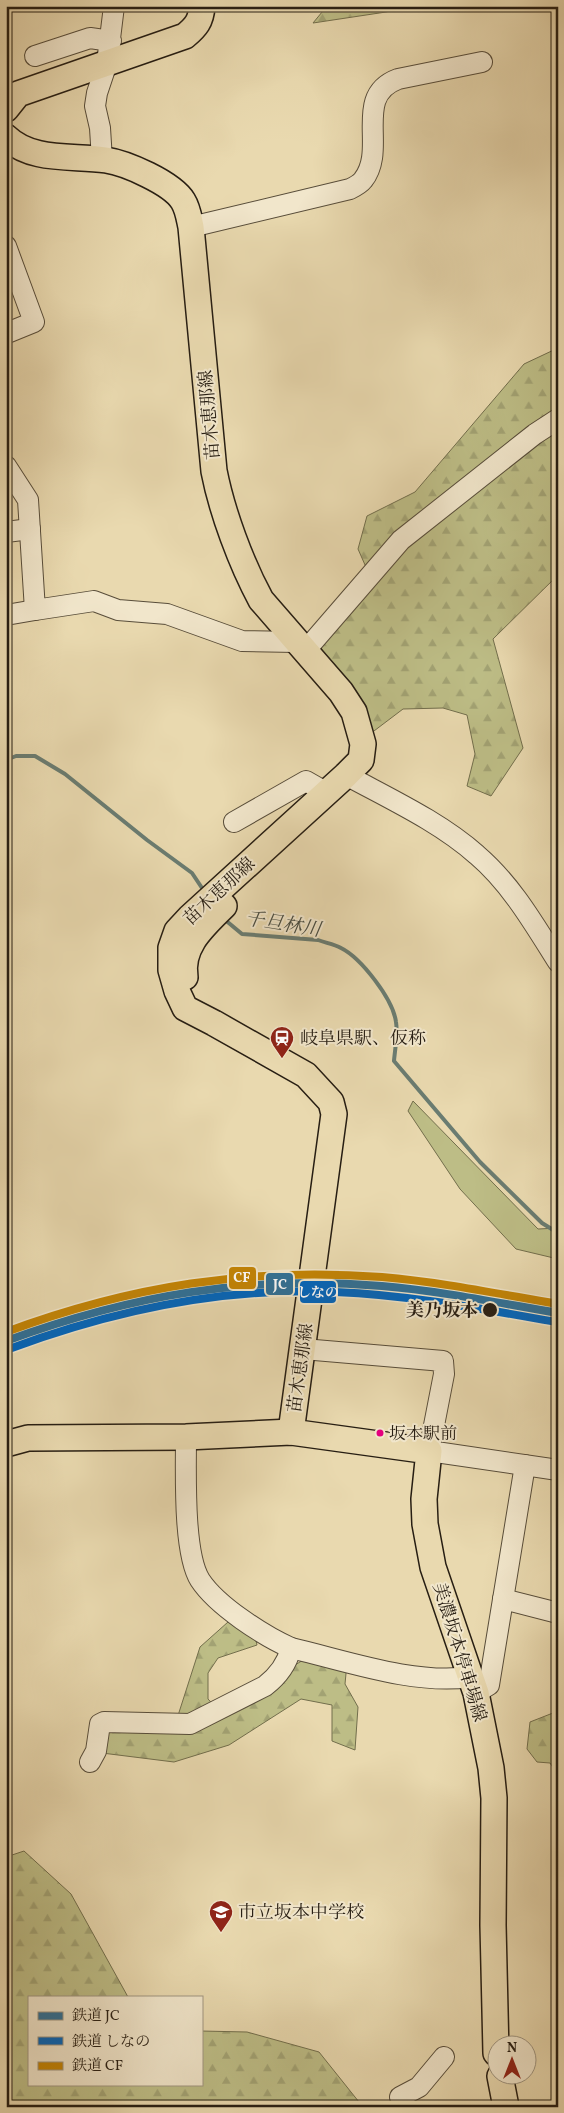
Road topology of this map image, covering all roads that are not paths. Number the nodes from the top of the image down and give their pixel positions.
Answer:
1 (114, 6) edge
2 (202, 6) edge
3 (109, 52) junction
4 (34, 56) dead end
5 (482, 62) dead end
6 (6, 109) edge
7 (8, 142) edge
8 (102, 160) junction
9 (191, 227) junction
10 (6, 246) edge
11 (7, 332) edge
12 (558, 419) edge
13 (6, 466) edge
14 (30, 528) junction
15 (6, 532) edge
16 (34, 610) junction
17 (6, 615) edge
18 (301, 647) junction
19 (346, 775) junction
20 (327, 793) junction
21 (234, 822) dead end
22 (243, 877) junction
23 (558, 962) edge
24 (303, 1350) junction
25 (291, 1432) junction
26 (186, 1437) junction
27 (6, 1444) edge
28 (429, 1451) junction
29 (524, 1465) junction
30 (558, 1470) edge
31 (503, 1598) junction
32 (558, 1613) edge
33 (291, 1648) junction
34 (473, 1685) junction
35 (90, 1762) dead end
36 (495, 2036) edge
37 (444, 2057) dead end
38 (502, 2086) edge
39 (403, 2107) edge
40 (506, 2107) edge

1 - 3 street
2 - 3 main road
3 - 4 street
3 - 6 main road
3 - 8 street
5 - 9 street
7 - 8 main road, 苗木恵那線
8 - 9 main road, 苗木恵那線
9 - 18 main road, 苗木恵那線
10 - 11 street
12 - 18 street
13 - 14 street
14 - 15 street
14 - 16 street
16 - 17 street
16 - 18 street
18 - 19 main road, 苗木恵那線
19 - 20 main road, 苗木恵那線
19 - 22 main road, 苗木恵那線
19 - 23 street
20 - 21 street
20 - 22 main road, 苗木恵那線
22 - 24 main road, 苗木恵那線
24 - 25 main road, 苗木恵那線
24 - 28 street
25 - 26 main road, 苗木恵那線
25 - 28 main road
26 - 27 main road, 苗木恵那線
26 - 33 street
28 - 29 street
28 - 34 main road, 美濃坂本停車場線
29 - 30 street
29 - 31 street
31 - 32 street
31 - 34 street
33 - 34 street
33 - 35 street
34 - 36 main road, 美濃坂本停車場線
37 - 39 street
38 - 40 main road

